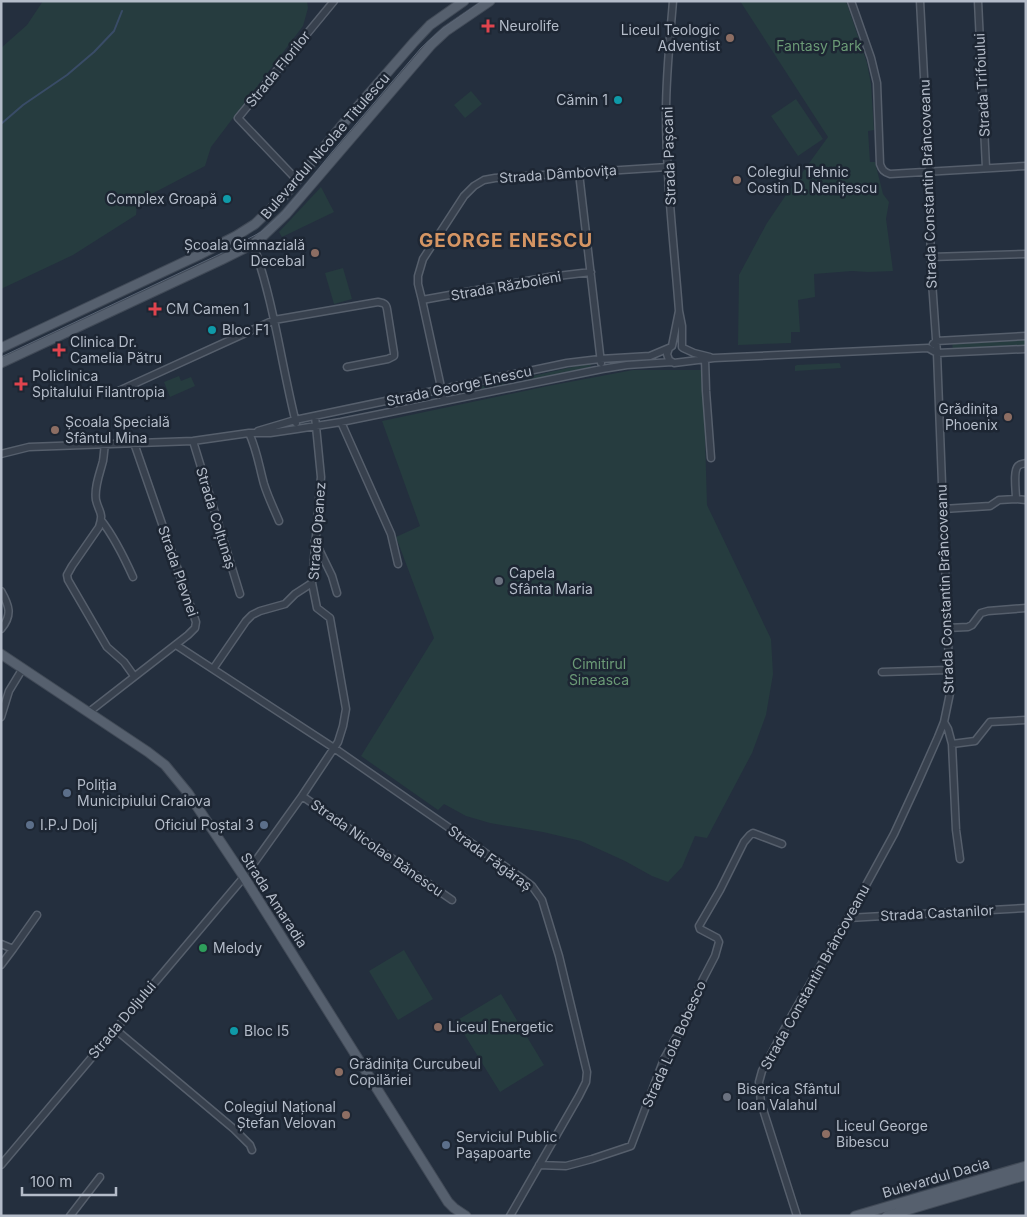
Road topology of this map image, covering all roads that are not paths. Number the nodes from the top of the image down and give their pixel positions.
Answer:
1 (334, 1) edge
2 (490, 1) edge
3 (673, 1) edge
4 (851, 1) edge
5 (920, 1) edge
6 (978, 1) edge
7 (460, 2) edge
8 (1026, 166) edge
9 (668, 167) junction
10 (986, 168) junction
11 (929, 171) junction
12 (580, 173) junction
13 (297, 180) junction
14 (253, 244) junction
15 (1026, 254) edge
16 (931, 257) junction
17 (591, 272) junction
18 (422, 300) junction
19 (680, 311) junction
20 (274, 320) junction
21 (1026, 336) edge
22 (936, 341) junction
23 (671, 347) junction
24 (1, 348) edge
25 (683, 348) junction
26 (929, 348) junction
27 (1026, 349) edge
28 (937, 353) junction
29 (714, 358) junction
30 (600, 359) junction
31 (705, 359) junction
32 (672, 362) junction
33 (680, 362) junction
34 (1, 363) edge
35 (347, 367) dead end
36 (602, 369) junction
37 (442, 390) junction
38 (114, 393) dead end
39 (444, 401) junction
40 (315, 416) junction
41 (295, 420) junction
42 (341, 422) junction
43 (317, 426) junction
44 (297, 429) junction
45 (249, 433) junction
46 (193, 441) junction
47 (134, 443) junction
48 (105, 444) junction
49 (1, 454) edge
50 (711, 458) dead end
51 (1026, 463) edge
52 (1016, 499) junction
53 (1026, 500) edge
54 (943, 509) junction
55 (101, 520) junction
56 (279, 521) dead end
57 (315, 541) junction
58 (398, 564) dead end
59 (133, 577) dead end
60 (312, 583) junction
61 (1, 591) edge
62 (337, 593) dead end
63 (240, 594) dead end
64 (1026, 608) edge
65 (1, 628) edge
66 (947, 628) junction
67 (176, 645) junction
68 (1, 654) edge
69 (23, 668) junction
70 (213, 668) junction
71 (948, 670) junction
72 (882, 672) dead end
73 (134, 676) junction
74 (89, 712) junction
75 (1, 717) edge
76 (1026, 720) edge
77 (944, 722) junction
78 (952, 744) junction
79 (334, 748) junction
80 (302, 796) junction
81 (782, 844) dead end
82 (960, 859) dead end
83 (244, 877) junction
84 (452, 900) dead end
85 (1026, 908) edge
86 (37, 915) dead end
87 (848, 918) junction
88 (1, 944) edge
89 (13, 949) junction
90 (1, 965) edge
91 (115, 1029) junction
92 (252, 1150) dead end
93 (1, 1165) edge
94 (539, 1165) junction
95 (1026, 1166) edge
96 (1026, 1176) edge
97 (100, 1177) dead end
98 (70, 1216) edge
99 (466, 1216) edge
100 (510, 1216) edge
101 (797, 1216) edge
102 (855, 1216) edge
103 (887, 1216) edge

1 - 13 street, Strada Florilor
2 - 14 main road, Bulevardul Nicolae Titulescu
3 - 9 street, Strada Pașcani
4 - 11 street
5 - 11 street, Strada Constantin Brâncoveanu
6 - 10 street, Strada Trifoiului
7 - 13 main road, Bulevardul Nicolae Titulescu
8 - 10 street
9 - 12 street, Strada Dâmbovița
9 - 19 street, Strada Pașcani
10 - 11 street
11 - 16 street, Strada Constantin Brâncoveanu
12 - 17 street
12 - 18 street, Strada Dâmbovița
13 - 24 main road, Bulevardul Nicolae Titulescu
14 - 20 street
14 - 34 main road, Bulevardul Nicolae Titulescu
15 - 16 street
16 - 22 street, Strada Constantin Brâncoveanu
17 - 18 street, Strada Războieni
17 - 30 street
18 - 37 street, Strada Dâmbovița
19 - 23 street, Strada Pașcani
19 - 25 street, Strada Pașcani
20 - 35 street
20 - 38 street
20 - 41 street
21 - 22 street
22 - 26 street
22 - 28 street, Strada Constantin Brâncoveanu
23 - 25 street
23 - 30 street, Strada George Enescu
23 - 32 street
25 - 29 street
25 - 33 street
26 - 28 street
26 - 29 street
27 - 28 street
28 - 54 street, Strada Constantin Brâncoveanu
29 - 31 street
30 - 36 street
30 - 37 street, Strada George Enescu
31 - 33 street
31 - 50 street
32 - 33 street
32 - 36 street, Strada George Enescu
36 - 39 street, Strada George Enescu
37 - 39 street, Strada Dâmbovița
37 - 40 street, Strada George Enescu
39 - 42 street, Strada George Enescu
40 - 41 street, Strada George Enescu
40 - 43 street, Strada Opanez
41 - 44 street
41 - 45 street, Strada George Enescu
42 - 43 street, Strada George Enescu
42 - 58 street
43 - 44 street, Strada George Enescu
43 - 57 street, Strada Opanez
44 - 45 street, Strada George Enescu
45 - 46 street, Strada George Enescu
45 - 56 street
46 - 47 street, Strada George Enescu
46 - 63 street, Strada Colțunaș
47 - 48 street, Strada George Enescu
47 - 67 street, Strada Plevnei
48 - 49 street, Strada George Enescu
48 - 55 street
51 - 52 street
52 - 53 street
52 - 54 street
54 - 66 street, Strada Constantin Brâncoveanu
55 - 59 street
55 - 73 street
57 - 60 street, Strada Opanez
57 - 62 street
60 - 70 street
60 - 79 street, Strada Opanez
61 - 65 street
64 - 66 street
66 - 71 street, Strada Constantin Brâncoveanu
67 - 70 street, Strada Făgăraș
67 - 73 street, Strada Plevnei
68 - 69 main road, Strada Amaradia
69 - 74 main road, Strada Amaradia
69 - 75 street
70 - 79 street, Strada Făgăraș
71 - 72 street
71 - 77 street, Strada Constantin Brâncoveanu
73 - 74 street, Strada Plevnei
74 - 83 main road, Strada Amaradia
76 - 78 street
77 - 78 street
77 - 87 street, Strada Constantin Brâncoveanu
78 - 82 street
79 - 80 street, Strada Opanez
79 - 94 street, Strada Făgăraș
80 - 83 street, Strada Opanez
80 - 84 street, Strada Nicolae Bănescu
81 - 94 street, Strada Lola Bobesco
83 - 91 street, Strada Doljului
83 - 99 main road, Strada Amaradia
85 - 87 street, Strada Castanilor
86 - 89 street
87 - 101 street, Strada Constantin Brâncoveanu
88 - 89 street
89 - 90 street
91 - 92 street
91 - 93 street, Strada Doljului
94 - 100 street, Strada Făgăraș
95 - 102 main road, Bulevardul Dacia
96 - 103 main road, Bulevardul Dacia
97 - 98 street

